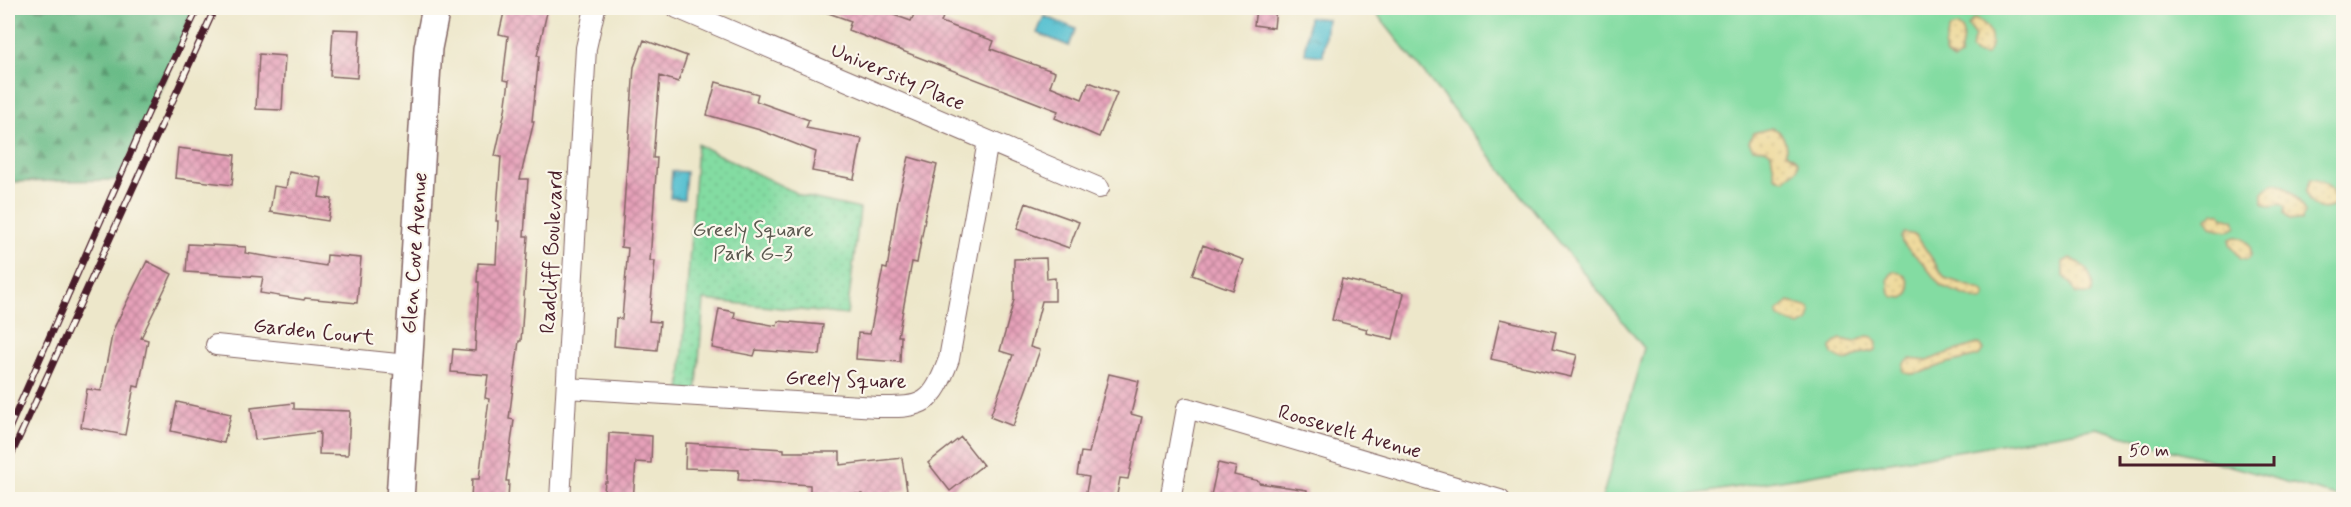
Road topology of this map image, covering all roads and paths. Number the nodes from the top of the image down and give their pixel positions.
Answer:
1 (436, 8) edge
2 (595, 8) edge
3 (678, 8) edge
4 (988, 141) junction
5 (1099, 188) dead end
6 (216, 345) dead end
7 (407, 365) junction
8 (567, 388) junction
9 (400, 500) edge
10 (560, 500) edge
11 (1170, 500) edge
12 (1500, 500) edge

1 - 7 main road, Glen Cove Avenue
2 - 8 street, Radcliff Boulevard
3 - 4 street, University Place
4 - 5 street, University Place
4 - 8 street, Greely Square
6 - 7 street, Garden Court
7 - 9 main road, Glen Cove Avenue
8 - 10 street, Radcliff Boulevard
11 - 12 street, Roosevelt Avenue

